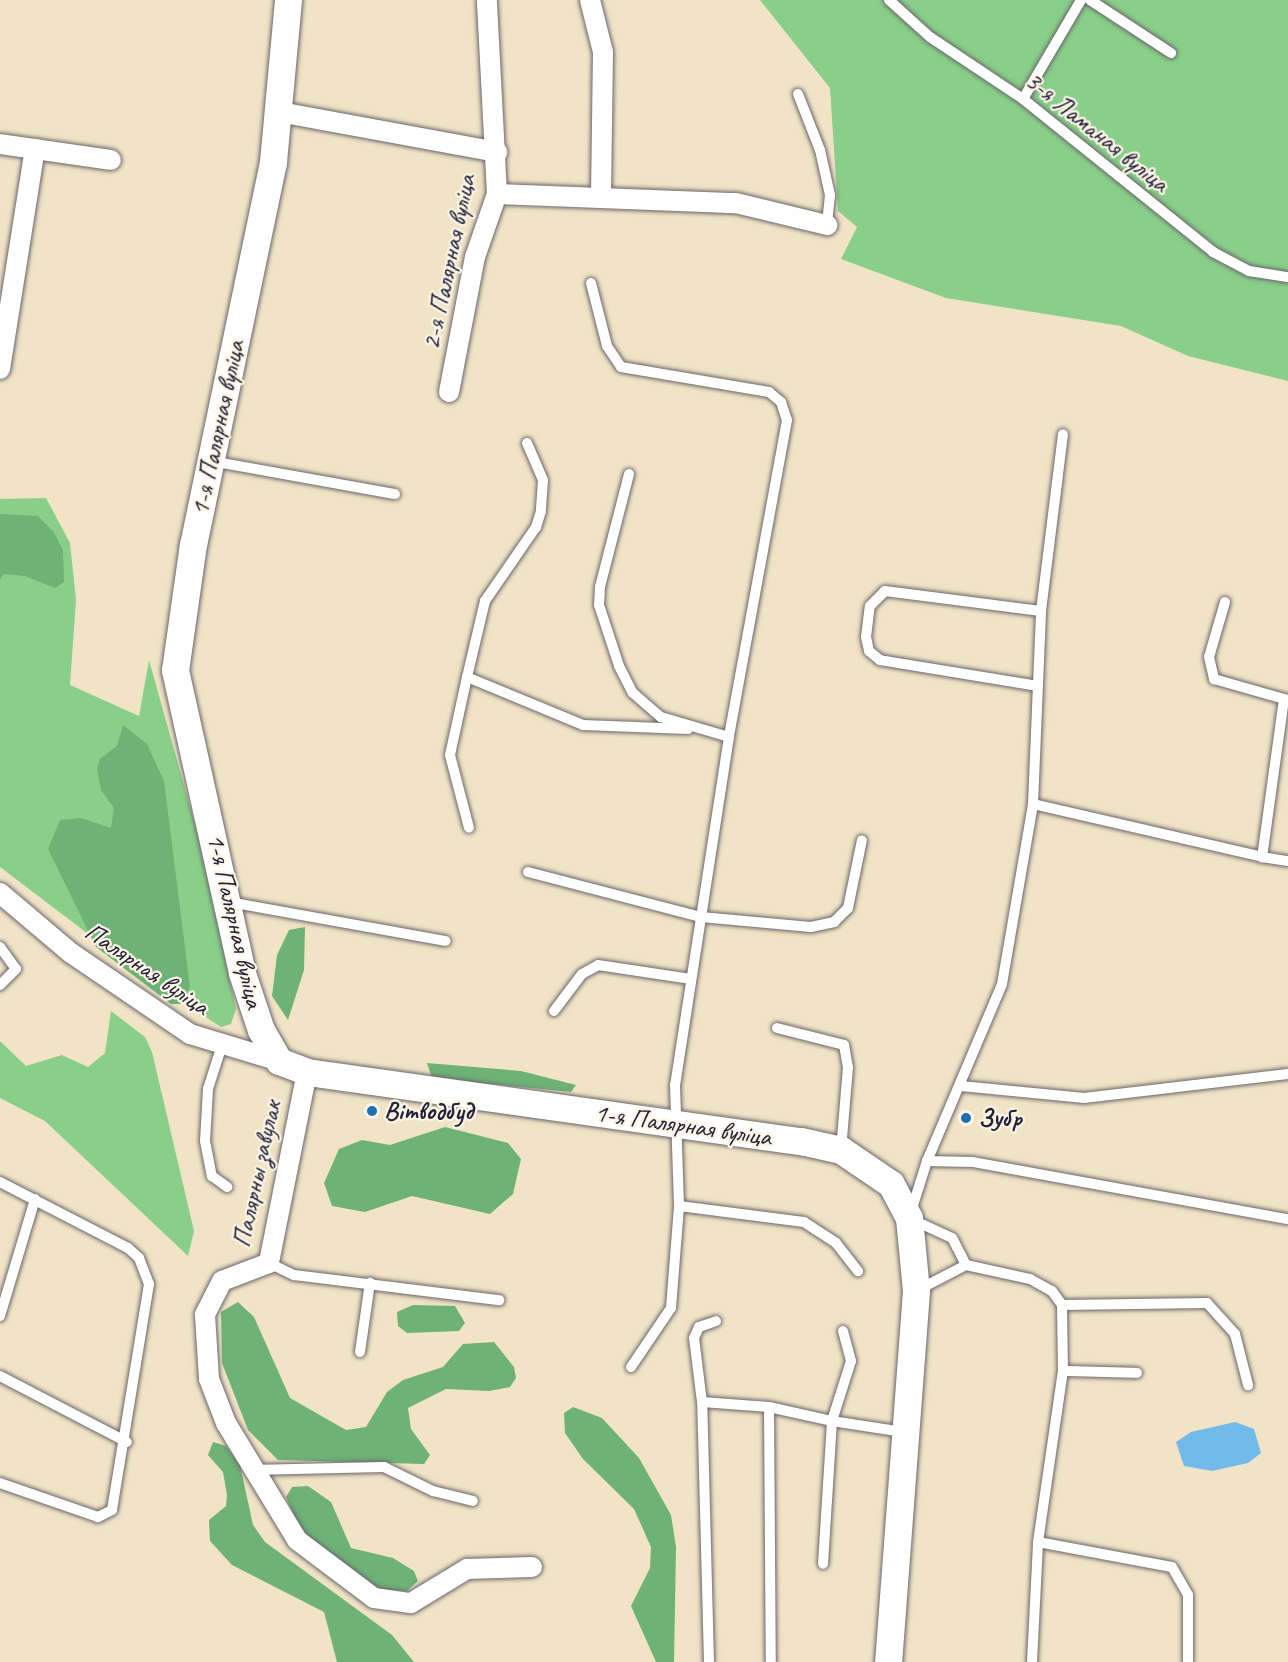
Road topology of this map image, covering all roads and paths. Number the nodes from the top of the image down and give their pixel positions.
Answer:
1 (288, 0) edge
2 (487, 0) edge
3 (590, 0) edge
4 (889, 0) edge
5 (1081, 0) edge
6 (1090, 0) edge
7 (1171, 52) dead end
8 (798, 94) dead end
9 (1023, 99) junction
10 (279, 112) junction
11 (0, 144) edge
12 (35, 149) junction
13 (497, 152) junction
14 (111, 160) dead end
15 (497, 194) junction
16 (601, 195) junction
17 (827, 225) joint
18 (1288, 277) edge
19 (591, 283) dead end
20 (0, 369) edge
21 (449, 392) dead end
22 (1063, 434) dead end
23 (528, 443) dead end
24 (211, 461) junction
25 (629, 474) dead end
26 (395, 495) dead end
27 (1225, 602) dead end
28 (1041, 611) junction
29 (467, 677) junction
30 (1038, 686) junction
31 (1286, 699) edge
32 (688, 729) junction
33 (729, 737) junction
34 (1033, 804) junction
35 (469, 828) dead end
36 (862, 840) dead end
37 (1262, 857) junction
38 (1288, 861) edge
39 (528, 872) dead end
40 (0, 893) edge
41 (229, 902) junction
42 (701, 917) junction
43 (446, 941) dead end
44 (0, 947) edge
45 (692, 979) junction
46 (0, 985) edge
47 (554, 1011) dead end
48 (777, 1028) dead end
49 (222, 1046) junction
50 (279, 1061) junction
51 (307, 1072) junction
52 (1288, 1074) edge
53 (961, 1086) junction
54 (674, 1124) junction
55 (842, 1150) junction
56 (927, 1161) junction
57 (0, 1182) edge
58 (226, 1187) dead end
59 (35, 1199) junction
60 (679, 1206) junction
61 (909, 1218) junction
62 (1288, 1219) edge
63 (269, 1263) junction
64 (966, 1265) junction
65 (858, 1271) dead end
66 (370, 1283) junction
67 (916, 1291) junction
68 (499, 1300) dead end
69 (1062, 1305) junction
70 (0, 1316) edge
71 (716, 1321) dead end
72 (843, 1331) dead end
73 (360, 1352) dead end
74 (631, 1366) dead end
75 (1063, 1371) junction
76 (1137, 1373) dead end
77 (0, 1376) edge
78 (1248, 1385) dead end
79 (702, 1402) junction
80 (769, 1407) junction
81 (832, 1421) junction
82 (903, 1432) junction
83 (127, 1442) junction
84 (251, 1470) junction
85 (0, 1483) edge
86 (473, 1501) dead end
87 (1038, 1542) junction
88 (823, 1564) dead end
89 (532, 1567) dead end
90 (709, 1662) edge
91 (771, 1662) edge
92 (888, 1662) edge
93 (1032, 1662) edge
94 (1188, 1662) edge

1 - 10 street, 1-я Палярная вуліца
2 - 13 street, 2-я Палярная вуліца
3 - 16 street
4 - 9 lane, 3-я Ламаная вуліца
5 - 9 lane
6 - 7 lane
8 - 17 lane
9 - 18 lane, 3-я Ламаная вуліца
10 - 13 street
10 - 24 street, 1-я Палярная вуліца
11 - 12 street
12 - 14 street
12 - 20 street
13 - 15 street, 2-я Палярная вуліца
15 - 16 street
15 - 21 street, 2-я Палярная вуліца
16 - 17 street
19 - 33 lane
22 - 28 lane
23 - 29 lane
24 - 26 lane
24 - 41 street, 1-я Палярная вуліца
25 - 32 lane
27 - 31 lane
28 - 30 lane
28 - 30 lane
29 - 32 lane
29 - 35 lane
30 - 34 lane
31 - 37 lane
32 - 33 lane
33 - 42 lane
34 - 37 lane
34 - 53 lane
36 - 42 lane
37 - 38 lane
39 - 42 lane
40 - 49 street, Палярная вуліца
41 - 43 lane
41 - 50 street, 1-я Палярная вуліца
42 - 45 lane
44 - 46 lane
45 - 47 lane
45 - 54 lane
48 - 55 lane
49 - 50 street, Палярная вуліца
49 - 58 lane
50 - 51 street, 1-я Палярная вуліца
51 - 54 street, 1-я Палярная вуліца
51 - 63 street, Палярны завулак
52 - 53 lane
53 - 56 lane
54 - 55 street, 1-я Палярная вуліца
54 - 60 lane
55 - 61 street, 1-я Палярная вуліца
56 - 61 lane
56 - 62 lane
57 - 59 lane
59 - 70 lane
59 - 83 lane
60 - 65 lane
60 - 74 lane
61 - 64 lane
61 - 67 street, 1-я Палярная вуліца
63 - 66 lane
63 - 84 street, Палярны завулак
64 - 67 lane
64 - 69 lane
66 - 68 lane
66 - 73 lane
67 - 82 street, 1-я Палярная вуліца
69 - 75 lane
69 - 78 lane
71 - 79 lane
72 - 81 lane
75 - 76 lane
75 - 87 lane
77 - 83 lane
79 - 80 lane
79 - 90 lane
80 - 81 lane
80 - 91 lane
81 - 82 lane
81 - 88 lane
82 - 92 street, 1-я Палярная вуліца
83 - 85 lane
84 - 86 lane
84 - 89 street, Палярны завулак
87 - 93 lane
87 - 94 lane

